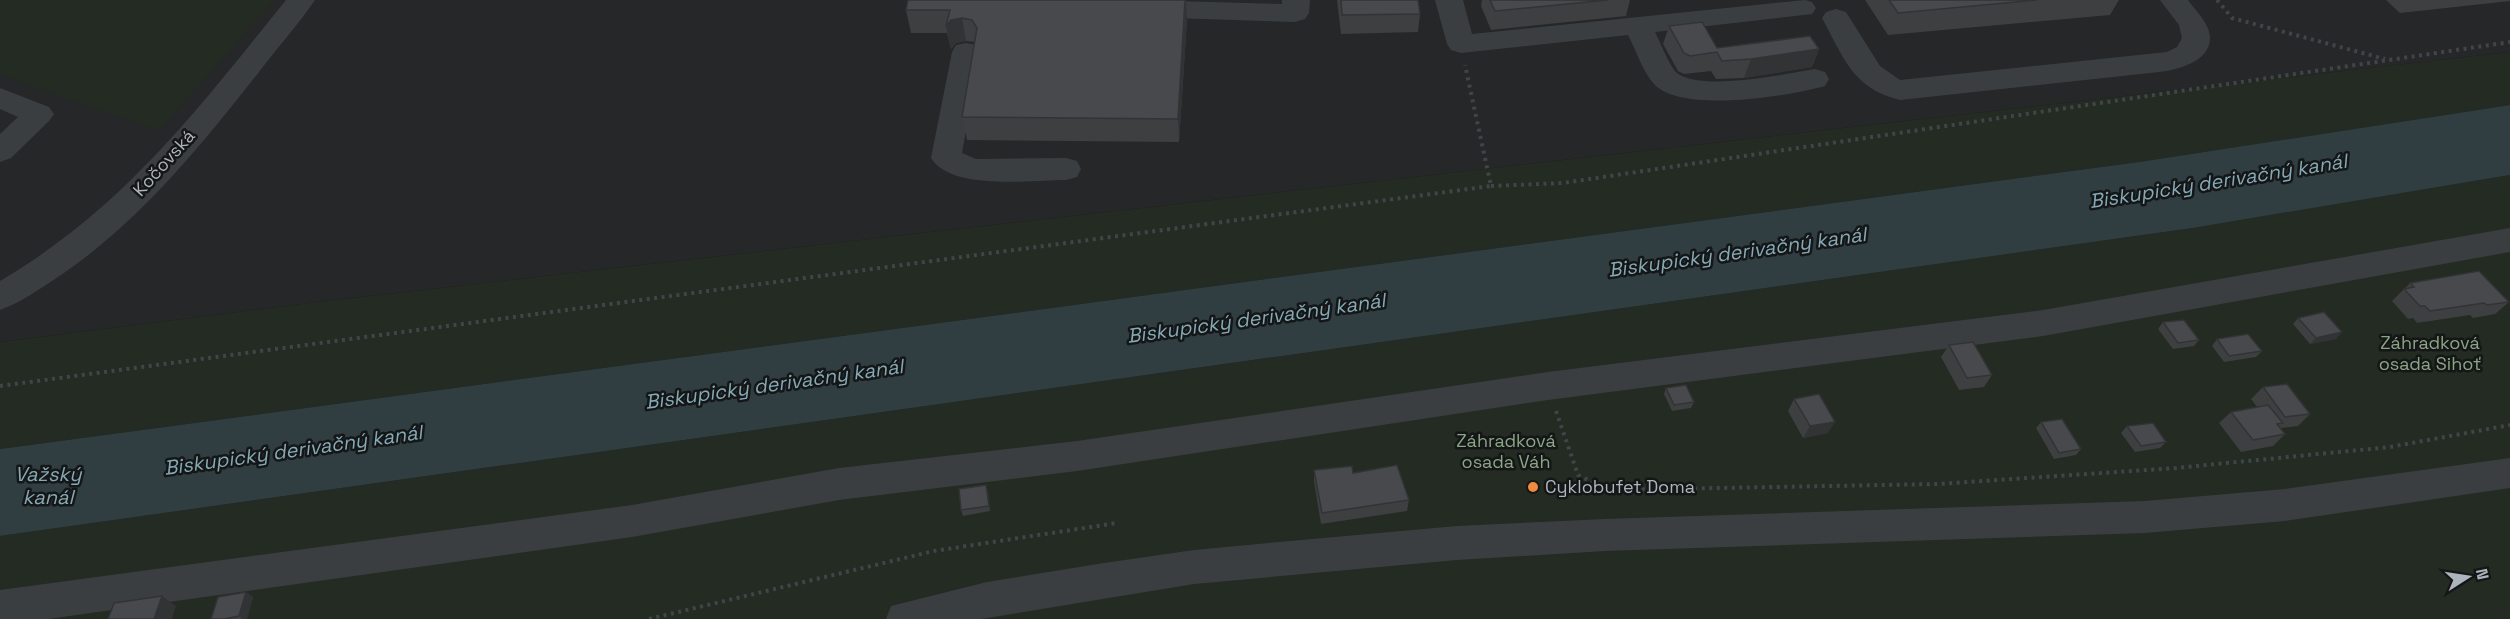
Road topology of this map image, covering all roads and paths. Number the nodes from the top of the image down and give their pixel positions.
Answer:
1 (301, 0) edge
2 (1296, 0) edge
3 (1449, 0) edge
4 (2174, 0) edge
5 (2217, 0) edge
6 (1799, 4) edge
7 (1117, 8) edge
8 (1844, 9) edge
9 (1636, 25) junction
10 (2510, 42) edge
11 (1461, 44) junction
12 (966, 52) dead end
13 (2388, 60) junction
14 (1815, 79) dead end
15 (0, 98) edge
16 (0, 151) edge
17 (1066, 169) dead end
18 (1491, 186) junction
19 (2510, 240) edge
20 (0, 297) edge
21 (0, 386) edge
22 (1548, 386) junction
23 (2510, 425) edge
24 (2510, 473) edge
25 (1117, 523) dead end
26 (0, 608) edge
27 (649, 619) edge
28 (905, 619) edge

1 - 20 street, Kočovská
2 - 7 street
3 - 11 street
4 - 8 street
5 - 13 path
6 - 8 street
6 - 9 street
9 - 11 street
9 - 14 street
10 - 13 path
11 - 18 path
12 - 17 street
13 - 18 path
15 - 16 street
18 - 21 path
19 - 22 street
22 - 23 path
22 - 26 street
24 - 28 street
25 - 27 path

